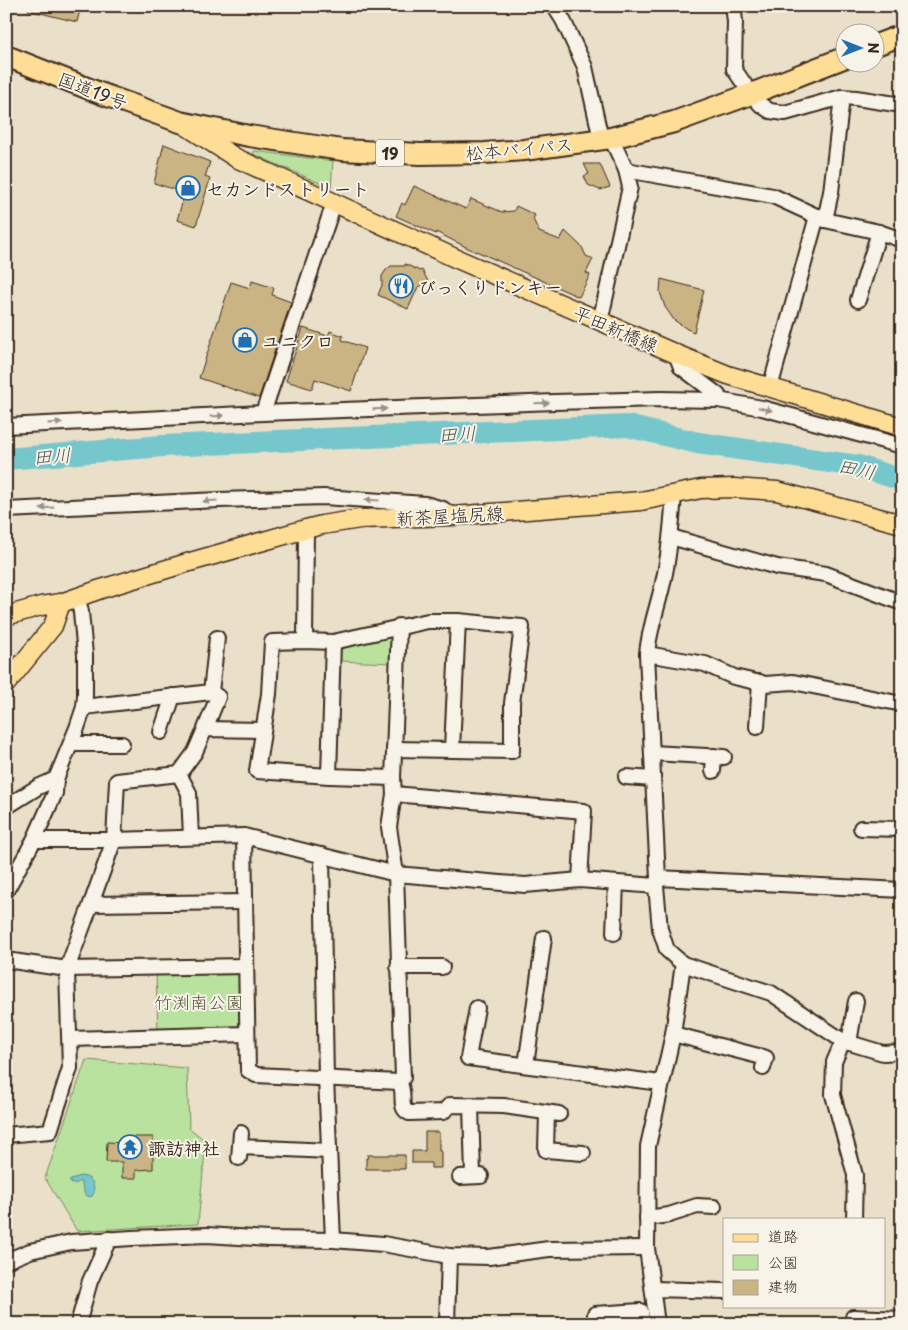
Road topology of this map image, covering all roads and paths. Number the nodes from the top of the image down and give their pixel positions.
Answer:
1 (554, 6) edge
2 (733, 6) edge
3 (902, 35) edge
4 (886, 41) edge
5 (6, 56) edge
6 (836, 61) edge
7 (751, 94) junction
8 (842, 97) junction
9 (902, 105) edge
10 (180, 122) junction
11 (606, 139) junction
12 (626, 170) junction
13 (334, 202) junction
14 (821, 218) junction
15 (878, 232) junction
16 (902, 240) edge
17 (858, 300) dead end
18 (600, 322) junction
19 (676, 354) junction
20 (770, 388) junction
21 (718, 400) junction
22 (263, 413) junction
23 (6, 426) edge
24 (902, 427) edge
25 (902, 446) edge
26 (674, 494) junction
27 (6, 510) edge
28 (453, 516) junction
29 (902, 524) edge
30 (306, 529) junction
31 (670, 537) junction
32 (70, 600) junction
33 (902, 602) edge
34 (6, 616) edge
35 (458, 622) junction
36 (399, 626) junction
37 (217, 638) dead end
38 (305, 641) junction
39 (333, 642) junction
40 (647, 654) junction
41 (760, 682) junction
42 (6, 684) edge
43 (212, 692) junction
44 (173, 696) junction
45 (902, 704) edge
46 (84, 707) junction
47 (757, 727) dead end
48 (205, 729) junction
49 (263, 730) junction
50 (160, 732) dead end
51 (200, 742) junction
52 (71, 744) junction
53 (122, 744) dead end
54 (394, 749) junction
55 (452, 749) junction
56 (652, 753) junction
57 (195, 765) dead end
58 (714, 771) dead end
59 (179, 774) junction
60 (329, 776) junction
61 (626, 777) dead end
62 (393, 778) junction
63 (56, 779) junction
64 (653, 779) junction
65 (394, 794) junction
66 (6, 807) edge
67 (861, 828) dead end
68 (902, 829) edge
69 (244, 836) junction
70 (190, 838) junction
71 (34, 840) junction
72 (114, 840) junction
73 (322, 856) junction
74 (396, 874) junction
75 (580, 880) junction
76 (657, 882) junction
77 (616, 883) junction
78 (902, 890) edge
79 (6, 891) edge
80 (244, 902) junction
81 (91, 904) junction
82 (614, 933) dead end
83 (544, 938) dead end
84 (6, 960) edge
85 (683, 964) junction
86 (246, 966) junction
87 (398, 967) junction
88 (442, 967) dead end
89 (67, 969) junction
90 (856, 1001) dead end
91 (477, 1008) dead end
92 (247, 1034) junction
93 (673, 1034) junction
94 (70, 1039) junction
95 (846, 1042) junction
96 (902, 1052) edge
97 (526, 1065) junction
98 (763, 1068) dead end
99 (326, 1078) junction
100 (399, 1082) junction
101 (662, 1082) junction
102 (472, 1106) junction
103 (6, 1135) edge
104 (240, 1146) dead end
105 (329, 1151) junction
106 (582, 1153) dead end
107 (471, 1176) dead end
108 (714, 1207) dead end
109 (647, 1218) junction
110 (854, 1218) edge
111 (109, 1239) junction
112 (333, 1240) junction
113 (647, 1248) junction
114 (449, 1256) junction
115 (6, 1261) edge
116 (653, 1289) junction
117 (723, 1291) edge
118 (853, 1316) edge
119 (902, 1319) edge
120 (78, 1324) edge
121 (446, 1324) edge
122 (595, 1324) edge
123 (642, 1324) edge
124 (657, 1324) edge

1 - 11 street
2 - 7 street
3 - 4 highway
5 - 10 highway, 国道19号 / 19
6 - 7 highway, 松本バイパス / 19
7 - 8 street
7 - 11 highway, 松本バイパス / 19
8 - 9 street
8 - 14 street
10 - 11 highway, 松本バイパス / 19
10 - 13 main road, 平田新橋線
11 - 12 street
12 - 14 street
12 - 18 street
13 - 18 main road, 平田新橋線
13 - 22 street
14 - 15 street
14 - 20 street
15 - 16 street
15 - 17 street
18 - 19 main road, 平田新橋線
19 - 20 main road, 平田新橋線
19 - 21 street
20 - 24 main road, 平田新橋線
22 -> 21 street
21 -> 25 street
23 -> 22 street
26 - 28 main road, 新茶屋塩尻線
26 - 29 main road, 新茶屋塩尻線
26 - 31 street
28 -> 27 street
28 - 30 main road, 新茶屋塩尻線
30 - 32 main road, 新茶屋塩尻線
30 - 38 street
31 - 33 street
31 - 40 street
32 - 34 main road, 新茶屋塩尻線
32 - 42 main road
32 - 46 street
35 - 36 street
35 - 55 street
35 - 55 street
36 - 39 street
36 - 54 street
37 - 43 street
38 - 39 street
38 - 49 street
39 - 60 street
40 - 41 street
40 - 56 street
41 - 45 street
41 - 47 street
43 - 44 street
43 - 48 street
44 - 46 street
44 - 50 street
46 - 52 street
48 - 49 street
48 - 51 street
49 - 60 street
51 - 57 street
51 - 59 street
52 - 53 street
52 - 63 street
54 - 55 street
54 - 62 street
56 - 58 street
56 - 64 street
59 - 70 street
59 - 72 street
60 - 62 street
61 - 64 street
62 - 65 street
63 - 66 street
63 - 71 street
64 - 76 street
65 - 74 street
65 - 75 street
67 - 68 street
69 - 70 street
69 - 73 street
69 - 80 street
70 - 72 street
71 - 72 street
71 - 79 street
72 - 81 street
73 - 74 street
73 - 99 street
74 - 75 street
74 - 87 street
75 - 77 street
76 - 77 street
76 - 78 street
76 - 85 street
77 - 82 street
80 - 81 street
80 - 86 street
81 - 89 street
83 - 97 street
84 - 89 street
85 - 93 street
85 - 95 street
86 - 89 street
86 - 92 street
87 - 88 street
87 - 100 street
89 - 94 street
90 - 95 street
91 - 97 street
92 - 94 street
92 - 99 street
93 - 98 street
93 - 101 street
94 - 103 street
95 - 96 street
95 - 110 street
97 - 101 street
99 - 100 street
99 - 105 street
100 - 102 street
101 - 109 street
102 - 106 street
102 - 107 street
104 - 105 street
105 - 112 street
108 - 109 street
109 - 113 street
111 - 112 street
111 - 115 street
111 - 120 street
112 - 114 street
113 - 114 street
113 - 116 street
114 - 121 street
116 - 117 street
116 - 124 street
118 - 119 street
122 - 123 street

